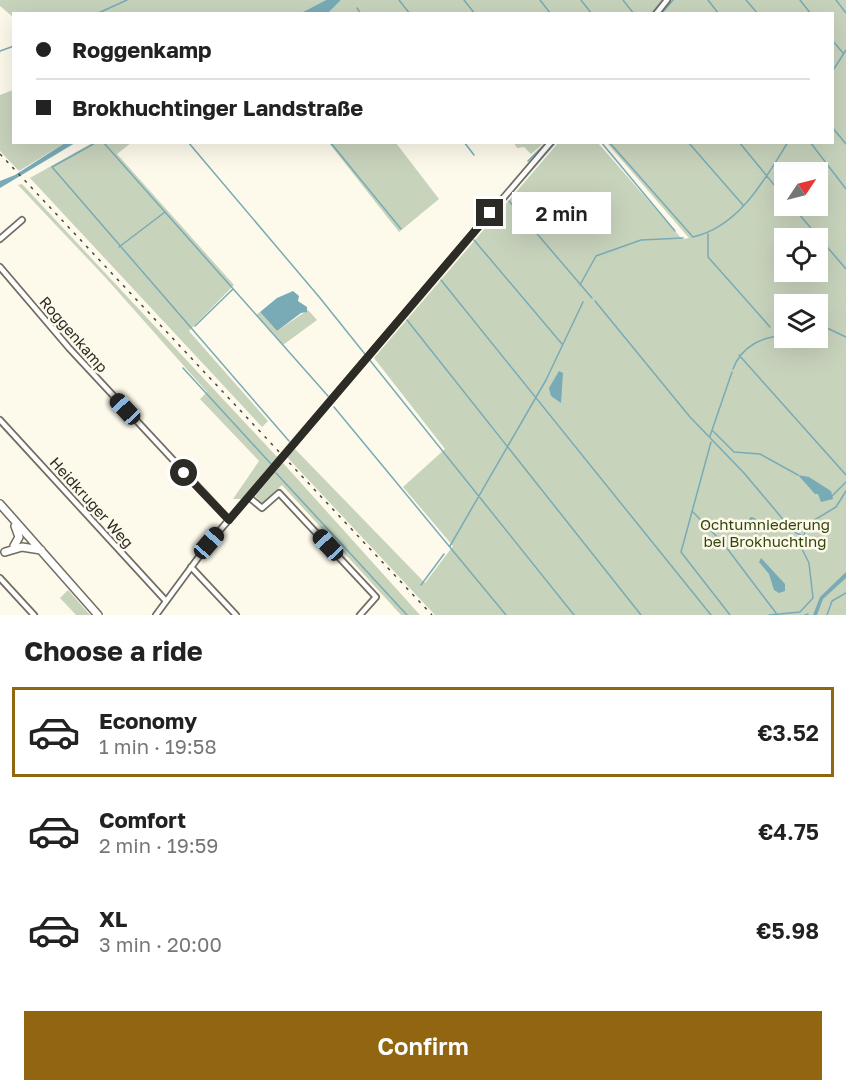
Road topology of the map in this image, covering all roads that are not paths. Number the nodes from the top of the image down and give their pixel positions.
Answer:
1 (668, 0) edge
2 (658, 12) edge
3 (549, 144) edge
4 (22, 220) dead end
5 (0, 239) edge
6 (0, 267) edge
7 (0, 420) edge
8 (250, 498) junction
9 (0, 502) edge
10 (12, 520) junction
11 (229, 520) junction
12 (32, 539) junction
13 (18, 546) junction
14 (41, 550) junction
15 (2, 553) edge
16 (191, 567) junction
17 (0, 578) edge
18 (166, 600) junction
19 (32, 614) edge
20 (98, 615) edge
21 (156, 615) edge
22 (236, 615) edge
23 (360, 615) edge

1 - 2 street
3 - 8 street
4 - 5 street
6 - 11 street, Roggenkamp
7 - 18 street, Heidkruger Weg
8 - 11 street
8 - 23 street
9 - 10 main road
9 - 12 main road
10 - 12 main road
10 - 13 main road
11 - 16 street
12 - 13 main road
12 - 14 main road
13 - 14 main road
13 - 15 main road
14 - 20 main road
16 - 18 street
16 - 22 street
17 - 19 street
18 - 21 street

